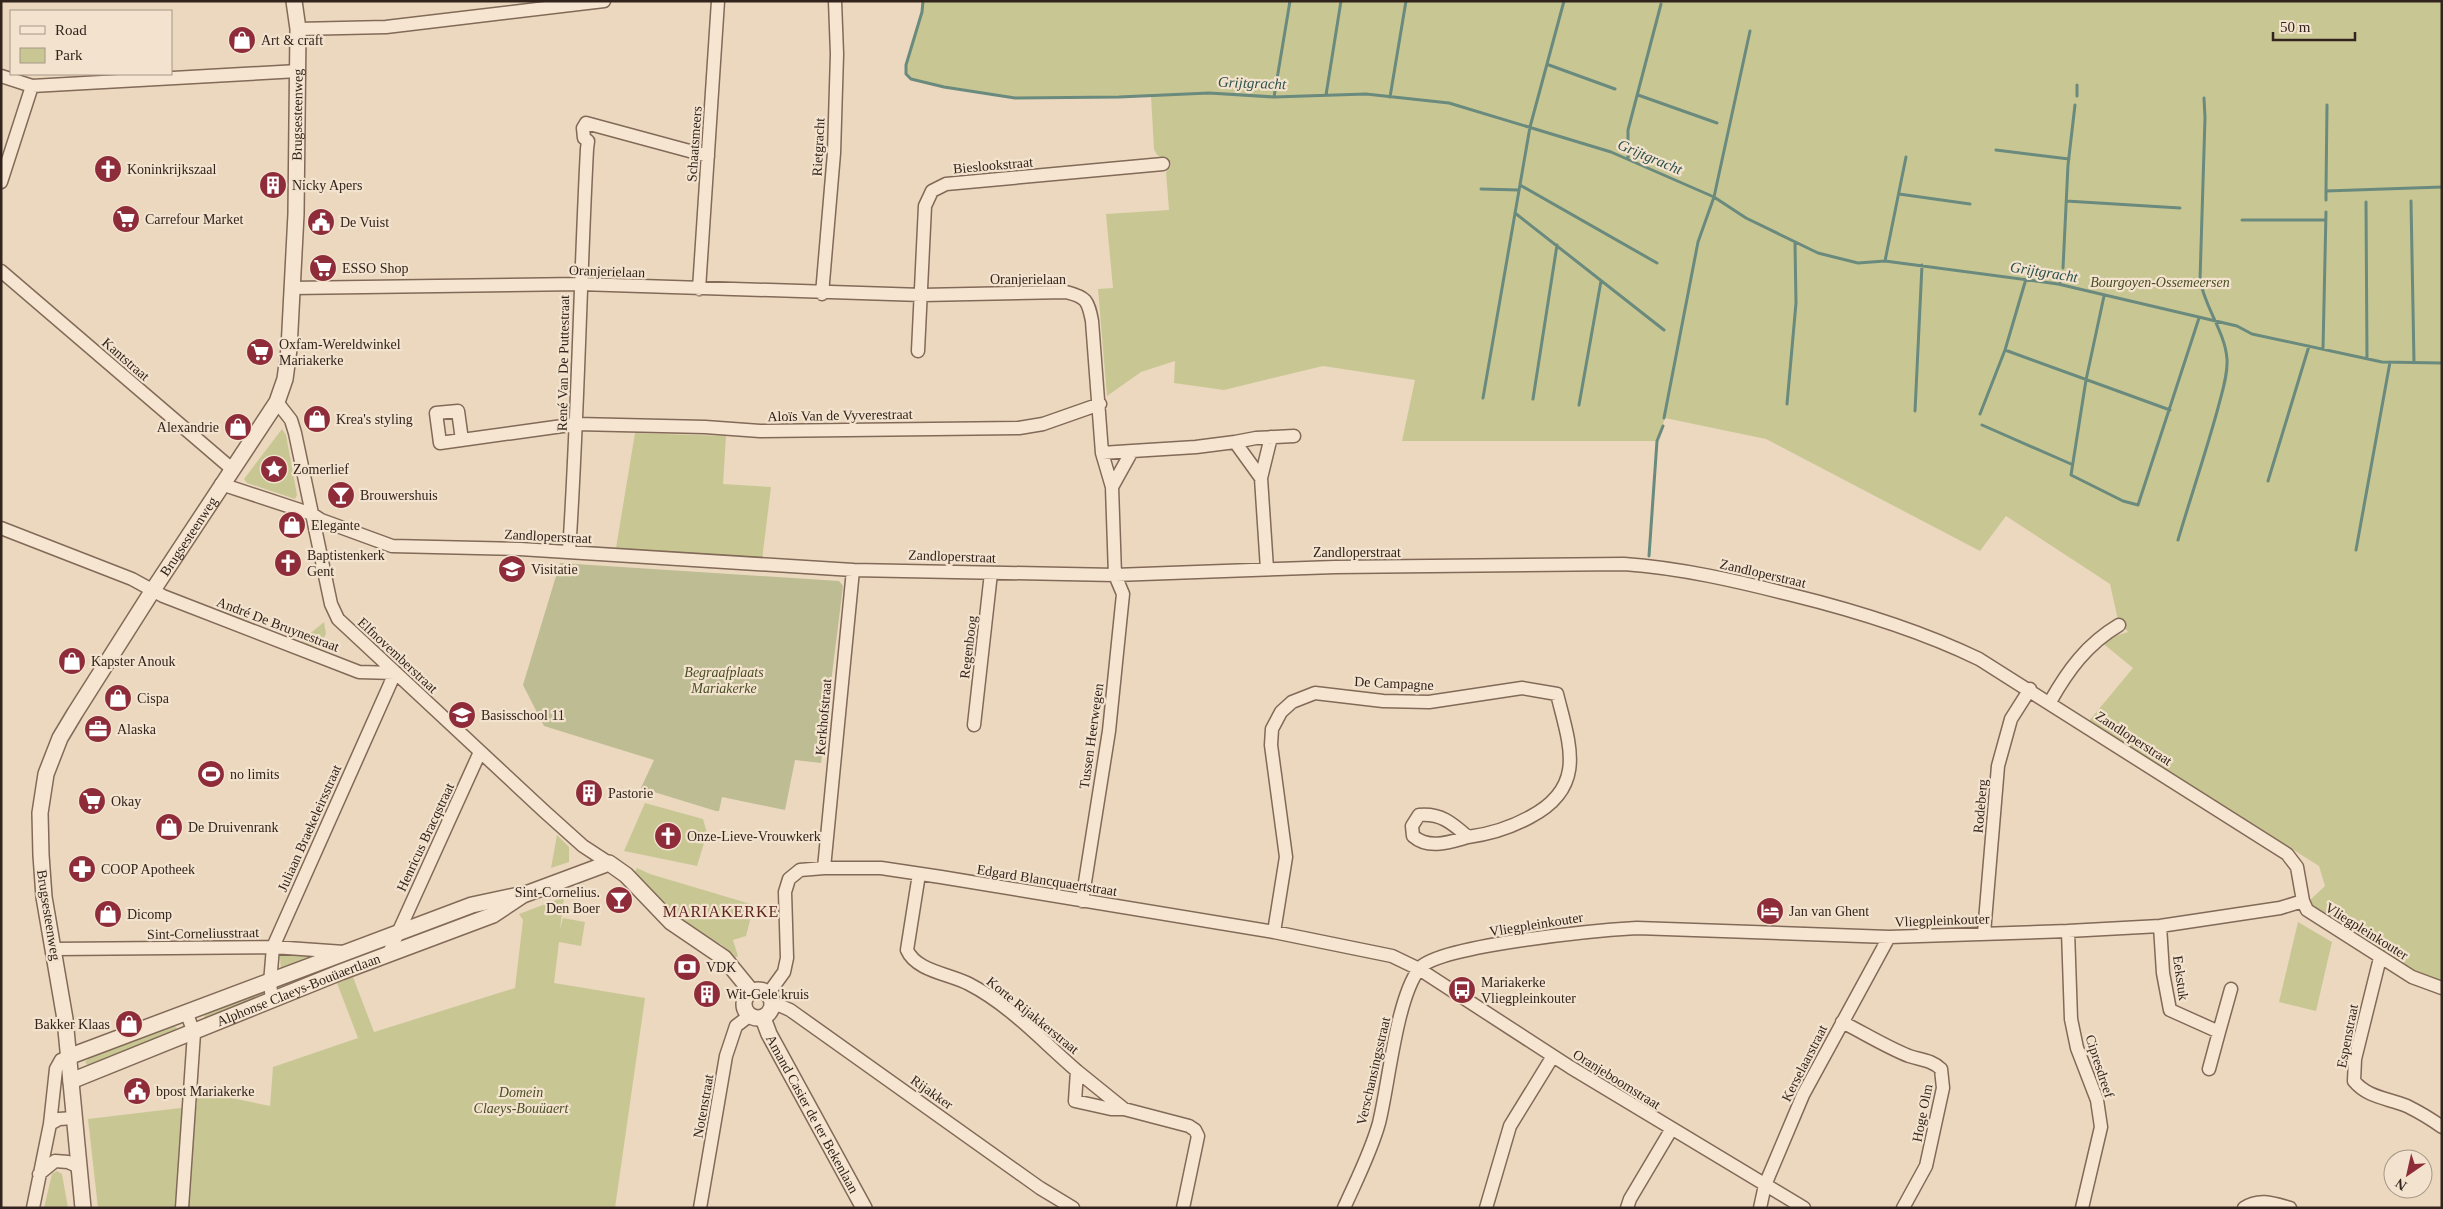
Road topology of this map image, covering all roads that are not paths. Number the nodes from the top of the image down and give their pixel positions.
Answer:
1 (294, 1) edge
2 (604, 1) edge
3 (718, 1) edge
4 (835, 1) edge
5 (298, 29) junction
6 (298, 71) junction
7 (1, 76) edge
8 (32, 86) junction
9 (708, 156) junction
10 (1163, 164) dead end
11 (1, 182) edge
12 (1, 270) edge
13 (580, 284) junction
14 (291, 288) junction
15 (699, 289) junction
16 (822, 294) junction
17 (922, 295) junction
18 (918, 350) dead end
19 (277, 402) junction
20 (1100, 404) junction
21 (577, 424) junction
22 (1294, 436) dead end
23 (1271, 437) junction
24 (462, 440) dead end
25 (1235, 442) junction
26 (1132, 451) junction
27 (1102, 453) junction
28 (232, 470) junction
29 (1261, 478) junction
30 (221, 484) junction
31 (1112, 487) junction
32 (312, 514) junction
33 (1, 528) edge
34 (569, 552) junction
35 (1267, 569) junction
36 (853, 570) junction
37 (991, 573) junction
38 (1115, 575) junction
39 (153, 590) junction
40 (2119, 625) dead end
41 (395, 673) junction
42 (2030, 690) junction
43 (2050, 702) junction
44 (974, 725) dead end
45 (480, 752) junction
46 (1468, 837) dead end
47 (610, 864) junction
48 (824, 868) junction
49 (919, 874) junction
50 (523, 895) junction
51 (1082, 901) junction
52 (2303, 901) junction
53 (2160, 926) junction
54 (2068, 931) junction
55 (1274, 932) junction
56 (1984, 933) junction
57 (396, 934) junction
58 (1889, 937) junction
59 (273, 948) junction
60 (54, 949) junction
61 (352, 953) junction
62 (388, 955) junction
63 (2380, 958) junction
64 (1419, 969) junction
65 (270, 983) junction
66 (2442, 988) edge
67 (2230, 989) dead end
68 (751, 991) junction
69 (272, 1000) junction
70 (763, 1008) junction
71 (187, 1014) junction
72 (1842, 1022) junction
73 (2219, 1032) junction
74 (194, 1033) junction
75 (1553, 1056) junction
76 (68, 1058) junction
77 (2208, 1069) dead end
78 (1077, 1071) junction
79 (71, 1081) junction
80 (1124, 1109) junction
81 (74, 1118) junction
82 (50, 1124) junction
83 (2442, 1127) edge
84 (1672, 1130) junction
85 (80, 1166) junction
86 (39, 1174) junction
87 (1765, 1185) junction
88 (33, 1208) edge
89 (82, 1208) edge
90 (182, 1208) edge
91 (700, 1208) edge
92 (864, 1208) edge
93 (1073, 1208) edge
94 (1183, 1208) edge
95 (1344, 1208) edge
96 (1486, 1208) edge
97 (1627, 1208) edge
98 (1760, 1208) edge
99 (1804, 1208) edge
100 (1903, 1208) edge
101 (2082, 1208) edge
102 (2244, 1208) edge
103 (2290, 1208) edge

1 - 5 street, Brugsesteenweg
2 - 5 street
3 - 9 street, Schaatsmeers
4 - 16 street, Rietgracht
5 - 6 street, Brugsesteenweg
6 - 8 street
6 - 14 street, Brugsesteenweg
7 - 8 street
8 - 11 street
9 - 13 street, René Van De Puttestraat
9 - 15 street, Schaatsmeers
10 - 17 street, Bieslookstraat
12 - 28 street, Kantstraat
13 - 14 street, Oranjerielaan
13 - 15 street, Oranjerielaan
13 - 21 street, René Van De Puttestraat
14 - 19 street, Brugsesteenweg
15 - 16 street, Oranjerielaan
16 - 17 street, Oranjerielaan
17 - 18 street
17 - 20 street, Oranjerielaan
19 - 28 street, Brugsesteenweg
19 - 32 street, Elfnovemberstraat
20 - 21 street, Aloïs Van de Vyverestraat
20 - 27 street, Oranjerielaan
21 - 24 street, Aloïs Van de Vyverestraat
21 - 34 street, René Van De Puttestraat
22 - 23 street
23 - 25 street
23 - 29 street
25 - 26 street
25 - 29 street
26 - 27 street
26 - 31 street
27 - 31 street, Oranjerielaan
28 - 30 street, Brugsesteenweg
29 - 35 street
30 - 32 street, Zandloperstraat
30 - 39 street, Brugsesteenweg
31 - 38 street, Tussen Heerwegen
32 - 34 street, Zandloperstraat
32 - 41 street, Elfnovemberstraat
33 - 39 street, André De Bruynestraat
34 - 36 street, Zandloperstraat
35 - 38 street, Zandloperstraat
35 - 42 street, Zandloperstraat
36 - 37 street, Zandloperstraat
36 - 48 street, Kerkhofstraat
37 - 38 street, Zandloperstraat
37 - 44 street, Regenboog
38 - 51 street, Tussen Heerwegen
39 - 41 street, André De Bruynestraat
39 - 60 street, Brugsesteenweg
40 - 43 street
41 - 45 street, Elfnovemberstraat
41 - 59 street, Juliaan Braekeleirsstraat
42 - 43 street, Zandloperstraat
42 - 56 street, Rodeberg
43 - 52 street, Zandloperstraat
45 - 47 street, Elfnovemberstraat
45 - 57 street, Henricus Bracqstraat
46 - 55 street, De Campagne
47 - 50 street, Alphonse Claeys-Bouüaertlaan
47 - 68 street
48 - 49 street, Edgard Blancquaertstraat
48 - 70 street, Edgard Blancquaertstraat
49 - 51 street, Edgard Blancquaertstraat
49 - 78 street, Korte Rijakkerstraat
50 - 57 street, Alphonse Claeys-Bouüaertlaan
50 - 62 street, Alphonse Claeys-Bouüaertlaan
51 - 55 street, Edgard Blancquaertstraat
52 - 53 street, Vliegpleinkouter
52 - 63 street, Vliegpleinkouter
53 - 54 street, Vliegpleinkouter
53 - 73 street, Eekstuk
54 - 56 street, Vliegpleinkouter
54 - 101 street, Cipresdreef
55 - 64 street, Edgard Blancquaertstraat
56 - 58 street, Vliegpleinkouter
57 - 61 street, Alphonse Claeys-Bouüaertlaan
57 - 62 street, Henricus Bracqstraat
58 - 64 street, Vliegpleinkouter
58 - 72 street, Kerselaarstraat
59 - 60 street, Sint-Corneliusstraat
59 - 61 street, Sint-Corneliusstraat
59 - 65 street, Juliaan Braekeleirsstraat
60 - 76 street, Brugsesteenweg
61 - 65 street, Alphonse Claeys-Bouüaertlaan
62 - 69 street, Alphonse Claeys-Bouüaertlaan
63 - 66 street, Vliegpleinkouter
63 - 83 street, Espenstraat
64 - 75 street, Oranjeboomstraat
64 - 95 street, Verschansingsstraat
65 - 69 street, Juliaan Braekeleirsstraat
65 - 71 street, Alphonse Claeys-Bouüaertlaan
67 - 73 street
68 - 70 street
68 - 70 street
69 - 74 street, Alphonse Claeys-Bouüaertlaan
70 - 91 street, Notenstraat
70 - 92 street, Amand Casier de ter Bekenlaan
70 - 93 street, Rijakker
71 - 74 street
71 - 76 street, Alphonse Claeys-Bouüaertlaan
72 - 87 street, Kerselaarstraat
72 - 100 street, Hoge Olm
73 - 77 street
74 - 79 street, Alphonse Claeys-Bouüaertlaan
74 - 90 street
75 - 84 street, Oranjeboomstraat
75 - 96 street
76 - 79 street, Brugsesteenweg
76 - 82 street
78 - 80 street, Korte Rijakkerstraat
78 - 80 street, Korte Rijakkerstraat
79 - 81 street, Brugsesteenweg
80 - 94 street, Korte Rijakkerstraat
81 - 82 street
81 - 85 street, Brugsesteenweg
82 - 86 street
84 - 87 street, Oranjeboomstraat
84 - 97 street
85 - 86 street
85 - 89 street, Brugsesteenweg
86 - 88 street
87 - 98 street, Kerselaarstraat
87 - 99 street, Oranjeboomstraat
102 - 103 street

